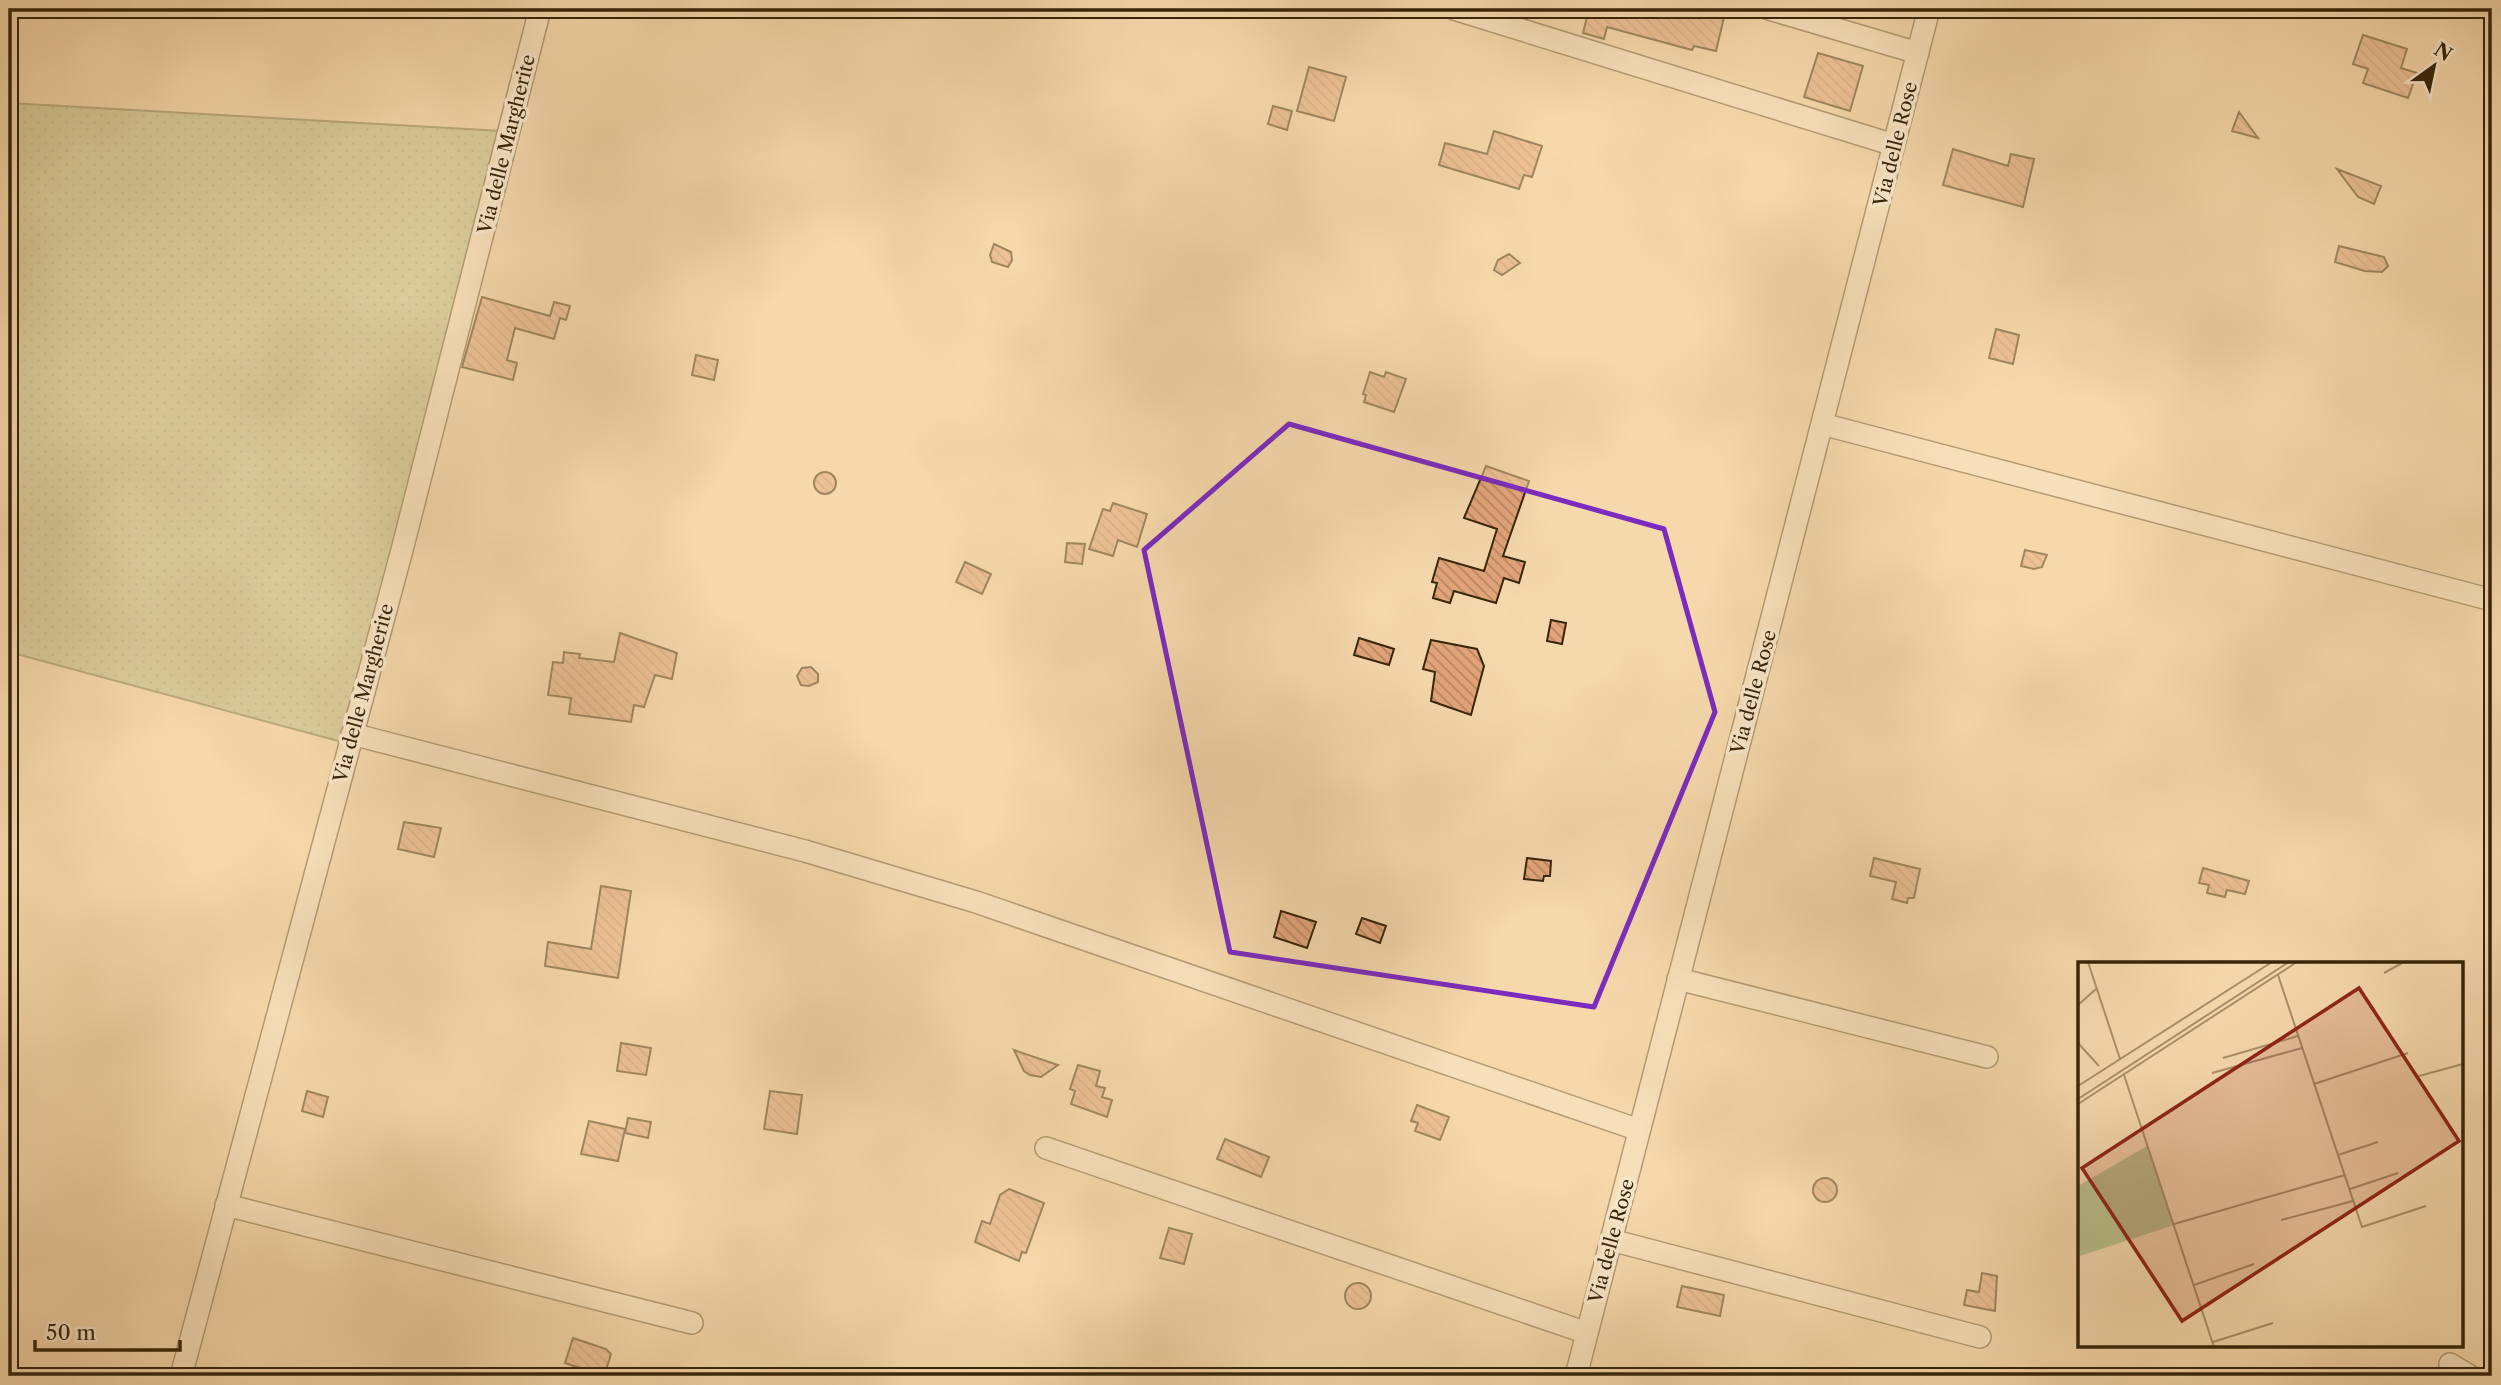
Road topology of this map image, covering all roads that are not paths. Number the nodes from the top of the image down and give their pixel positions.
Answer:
1 (540, 9) edge
2 (1454, 9) edge
3 (1769, 9) edge
4 (1929, 9) edge
5 (1918, 53) junction
6 (1894, 145) junction
7 (1822, 424) junction
8 (2492, 600) edge
9 (352, 734) junction
10 (1678, 979) junction
11 (1987, 1057) dead end
12 (1639, 1130) junction
13 (1046, 1148) dead end
14 (226, 1205) junction
15 (1611, 1240) junction
16 (692, 1323) dead end
17 (1587, 1333) junction
18 (1980, 1337) dead end
19 (2450, 1364) dead end
20 (181, 1376) edge
21 (1576, 1376) edge
22 (2470, 1376) edge

1 - 9 street, Via delle Margherite
2 - 6 street
3 - 5 street
4 - 5 street, Via delle Rose
5 - 6 street, Via delle Rose
6 - 7 street, Via delle Rose
7 - 8 street
7 - 10 street, Via delle Rose
9 - 12 street
9 - 14 street, Via delle Margherite
10 - 11 street
10 - 12 street, Via delle Rose
12 - 15 street, Via delle Rose
13 - 17 street
14 - 16 street
14 - 20 street, Via delle Margherite
15 - 17 street, Via delle Rose
15 - 18 street
17 - 21 street, Via delle Rose
19 - 22 street

